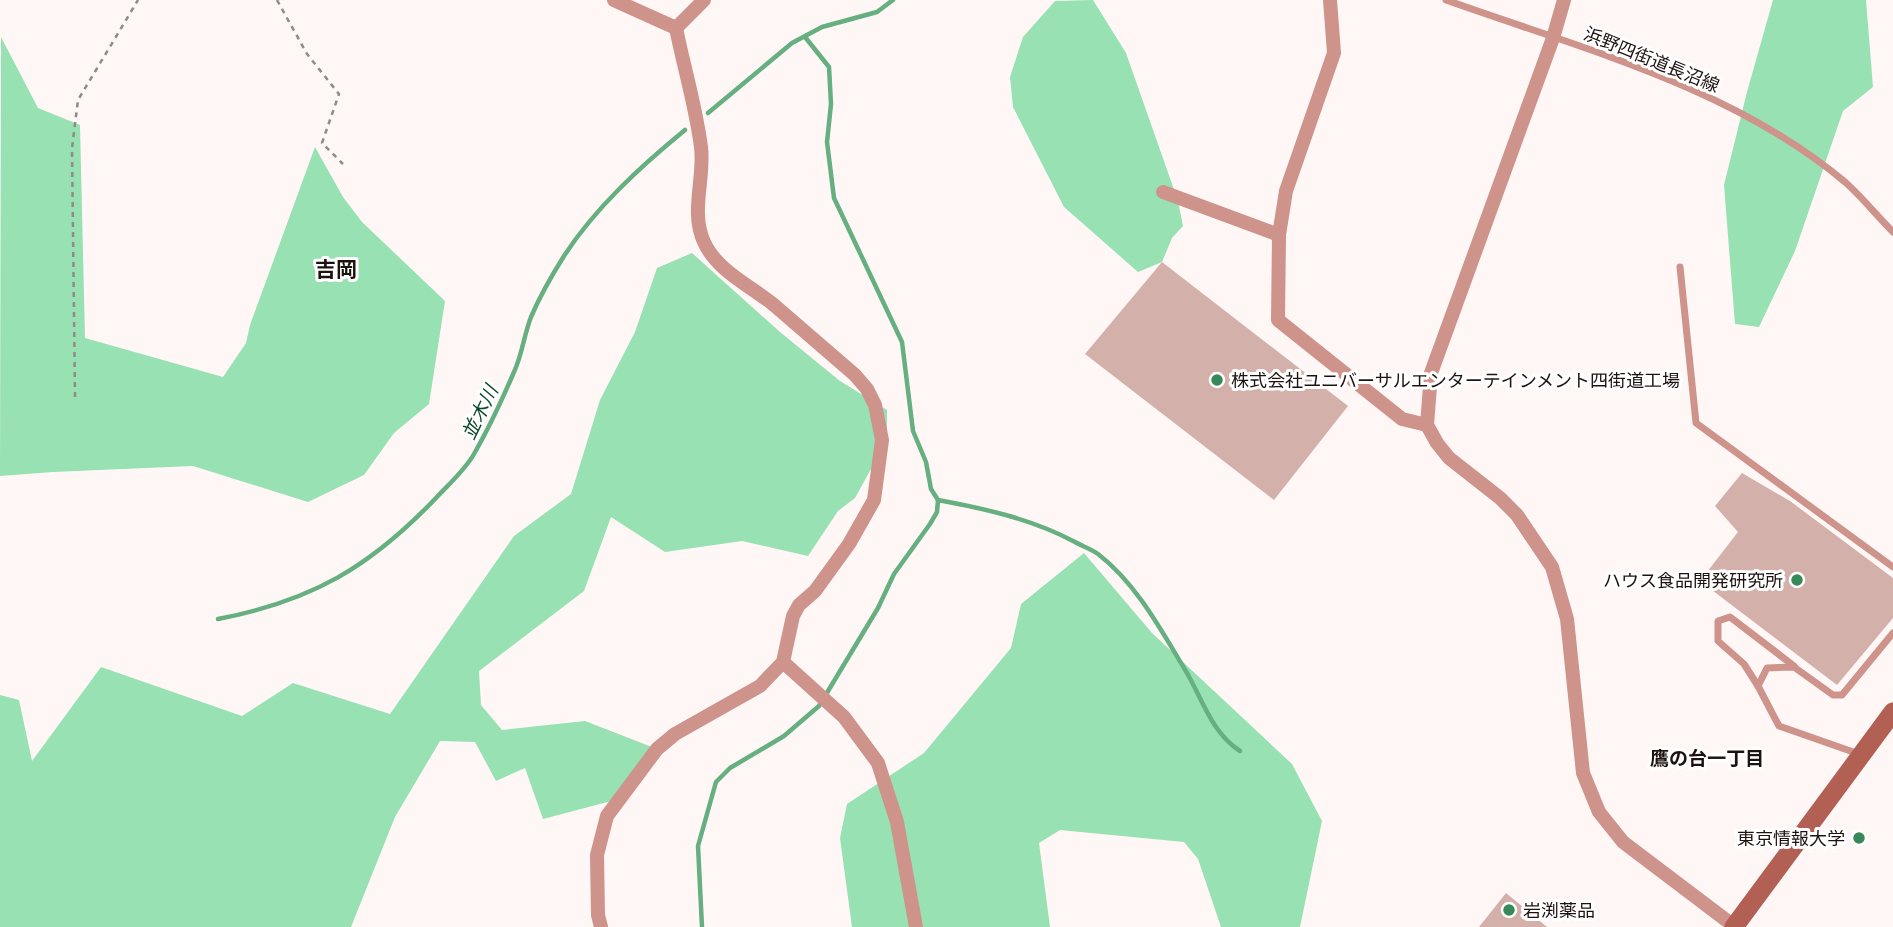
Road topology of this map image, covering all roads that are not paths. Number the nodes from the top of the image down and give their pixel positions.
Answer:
1 (614, 0) edge
2 (704, 0) edge
3 (1330, 0) edge
4 (1446, 0) edge
5 (1564, 0) edge
6 (677, 28) junction
7 (1553, 38) junction
8 (1163, 192) dead end
9 (1893, 232) edge
10 (1279, 235) junction
11 (1681, 267) dead end
12 (1427, 425) junction
13 (1893, 566) edge
14 (1893, 633) edge
15 (783, 662) junction
16 (1794, 667) junction
17 (1758, 686) junction
18 (1893, 712) edge
19 (1860, 754) junction
20 (601, 927) edge
21 (916, 927) edge
22 (1734, 927) edge

1 - 6 street
2 - 6 street
3 - 10 street
4 - 7 lane, 浜野四街道長沼線
5 - 7 street
6 - 15 street
7 - 9 lane, 浜野四街道長沼線
7 - 12 street
8 - 10 street
10 - 12 street
11 - 13 lane
12 - 22 street
14 - 16 lane
15 - 20 street
15 - 21 street
16 - 17 lane
16 - 17 lane
17 - 19 lane
18 - 19 street
19 - 22 street

